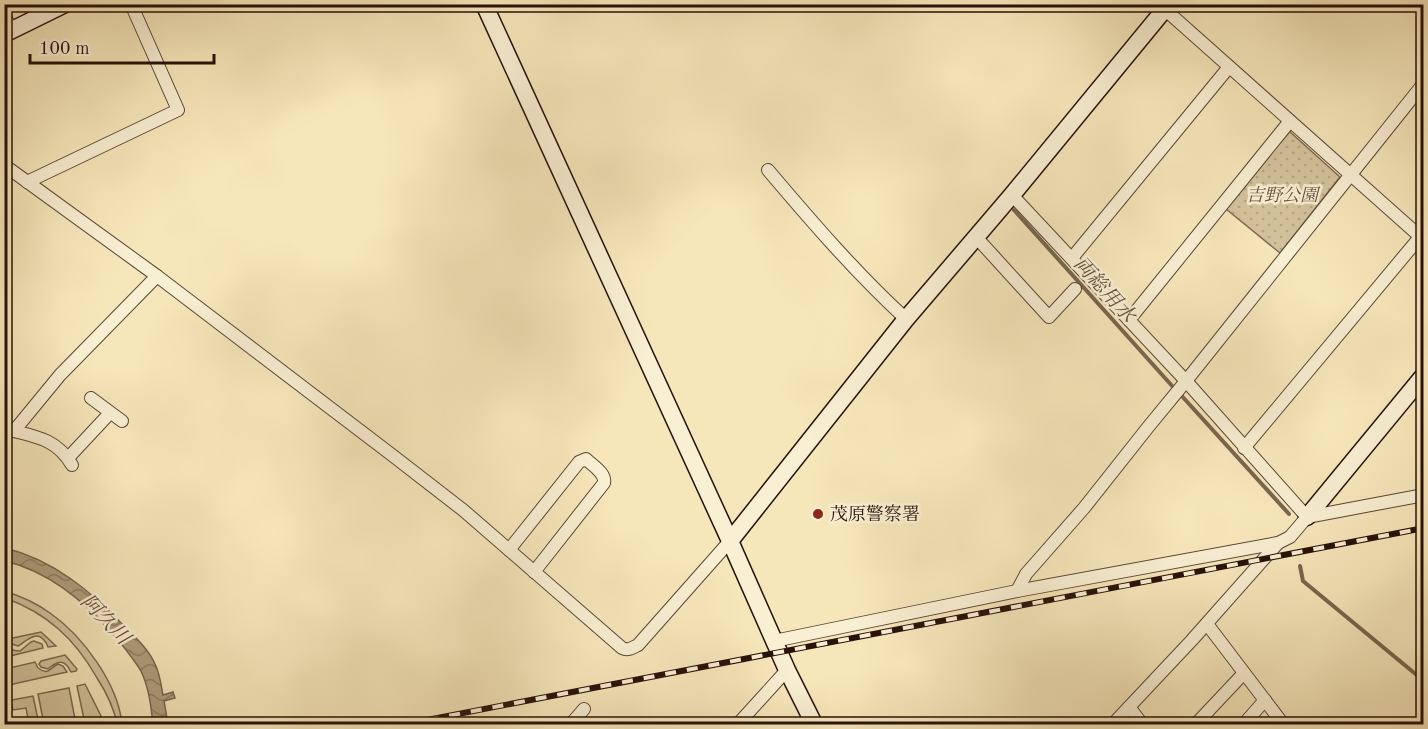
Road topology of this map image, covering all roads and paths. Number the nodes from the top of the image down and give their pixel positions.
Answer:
1 (65, 4) edge
2 (131, 4) edge
3 (484, 4) edge
4 (1164, 6) edge
5 (7, 27) edge
6 (1229, 67) junction
7 (1424, 83) edge
8 (1290, 121) junction
9 (4, 165) edge
10 (768, 170) dead end
11 (1350, 175) junction
12 (27, 182) junction
13 (1012, 195) junction
14 (976, 237) junction
15 (1422, 238) edge
16 (1072, 258) junction
17 (157, 276) junction
18 (1076, 289) dead end
19 (906, 319) junction
20 (1129, 320) junction
21 (1424, 375) edge
22 (1186, 381) junction
23 (91, 398) dead end
24 (110, 413) junction
25 (122, 422) dead end
26 (9, 428) edge
27 (1245, 448) junction
28 (1424, 495) edge
29 (1307, 518) junction
30 (730, 541) junction
31 (1278, 543) junction
32 (509, 550) junction
33 (534, 572) junction
34 (1017, 591) junction
35 (1207, 624) junction
36 (774, 641) junction
37 (787, 670) junction
38 (1244, 673) junction
39 (1265, 700) junction
40 (1129, 707) junction
41 (584, 709) dead end
42 (571, 724) edge
43 (738, 724) edge
44 (814, 724) edge
45 (1113, 724) edge
46 (1142, 724) edge
47 (1196, 724) edge
48 (1244, 724) edge
49 (1283, 724) edge

1 - 5 street
2 - 12 street
3 - 30 street
4 - 6 street
4 - 13 street
6 - 8 street
6 - 16 street
7 - 11 street
8 - 11 street
8 - 20 street
9 - 12 street
10 - 19 street
11 - 15 street
11 - 22 street
12 - 17 street
13 - 14 street
13 - 16 street
14 - 18 street
14 - 19 street
15 - 27 street
16 - 20 street
17 - 26 street
17 - 32 street
19 - 30 street
20 - 22 street
21 - 29 street
22 - 27 street
22 - 34 street
23 - 24 street
24 - 25 street
24 - 26 street
27 - 29 street
28 - 29 street
29 - 31 street
30 - 33 street
30 - 36 street
31 - 34 street
31 - 35 street
32 - 33 street
32 - 33 street
34 - 36 street
35 - 38 street
35 - 40 street
36 - 37 street
37 - 43 street
37 - 44 street
38 - 39 street
38 - 47 street
39 - 48 street
39 - 49 street
40 - 45 street
40 - 46 street
41 - 42 street

